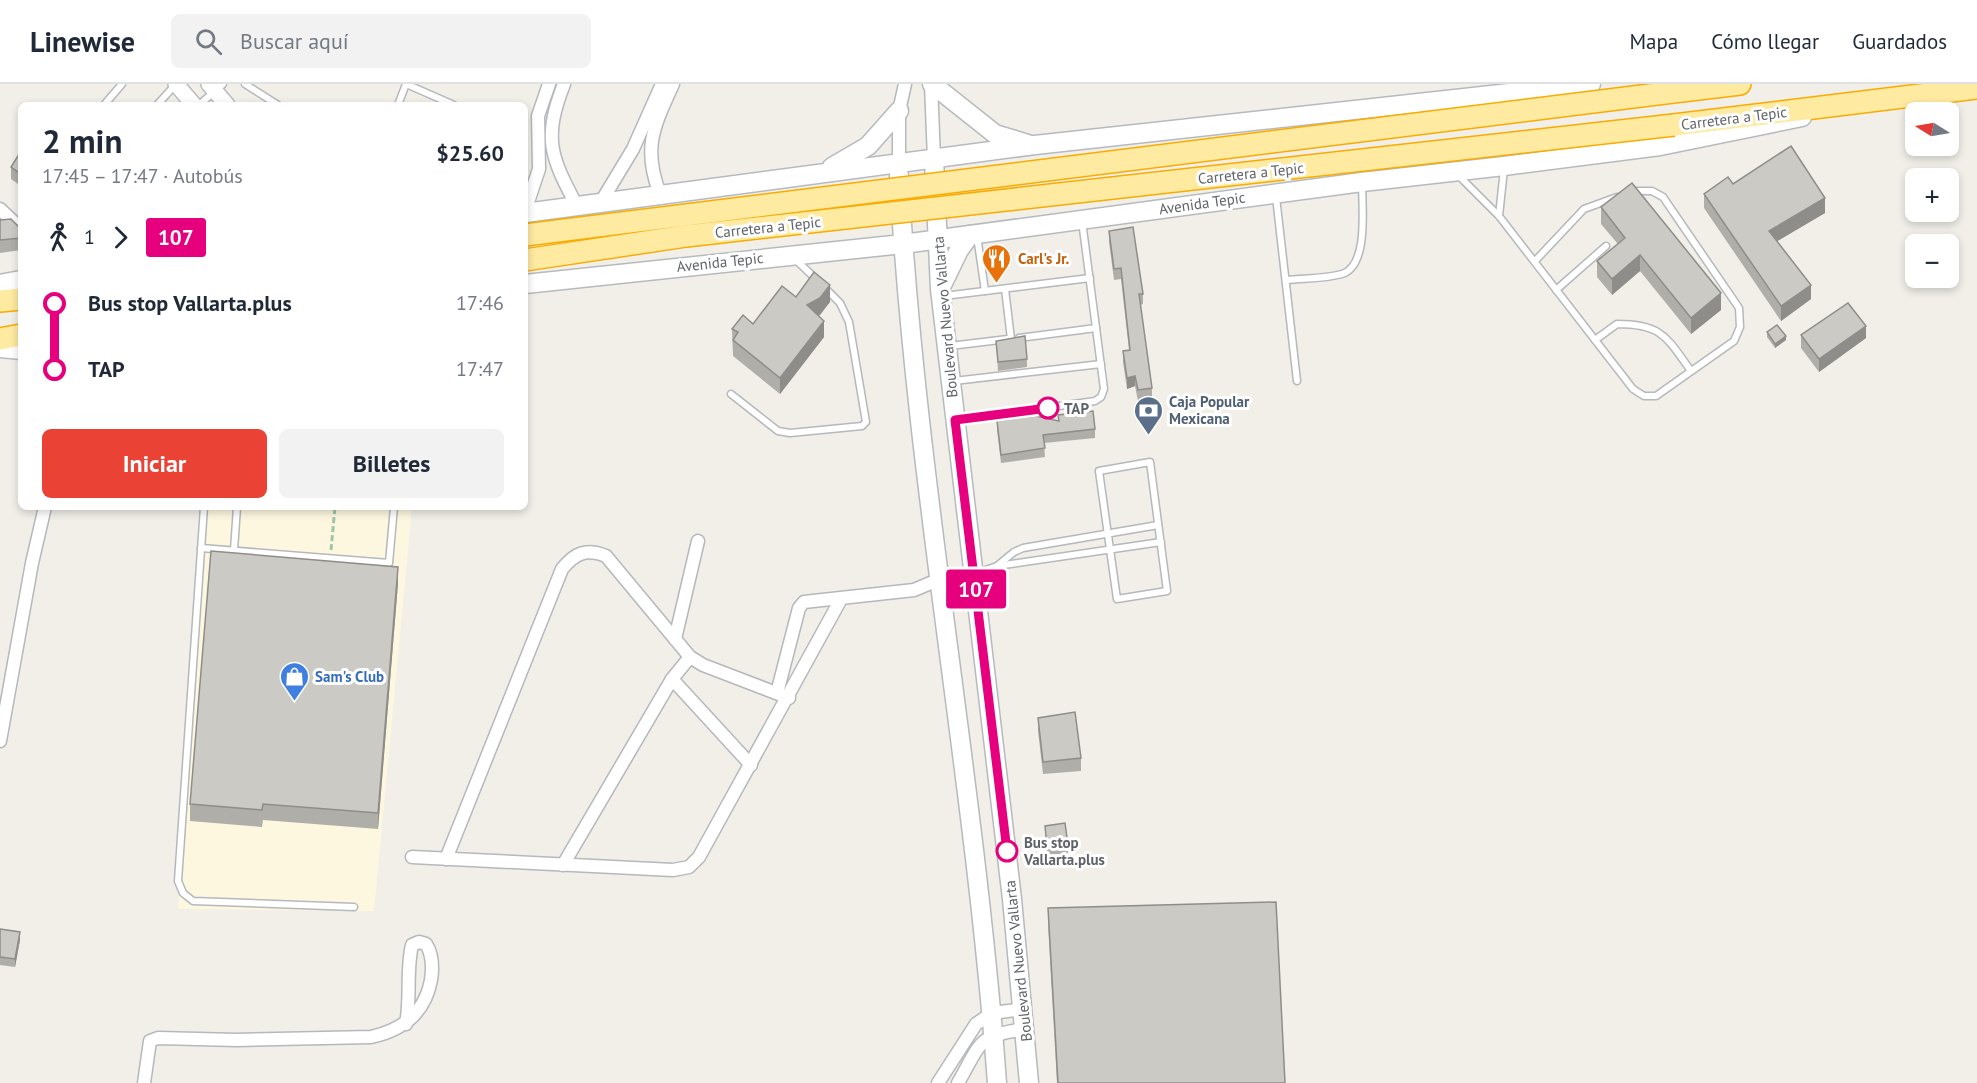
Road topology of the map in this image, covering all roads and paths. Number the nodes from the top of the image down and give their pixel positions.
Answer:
1 (122, 84) edge
2 (176, 84) edge
3 (245, 84) edge
4 (406, 84) edge
5 (549, 84) edge
6 (564, 84) edge
7 (662, 84) edge
8 (673, 84) edge
9 (905, 84) edge
10 (931, 84) edge
11 (1591, 84) edge
12 (1740, 84) edge
13 (216, 86) edge
14 (1977, 87) edge
15 (1876, 100) junction
16 (107, 102) edge
17 (160, 102) edge
18 (193, 102) edge
19 (199, 102) edge
20 (224, 102) edge
21 (273, 102) edge
22 (399, 102) edge
23 (447, 102) edge
24 (899, 111) junction
25 (1035, 145) junction
26 (633, 149) junction
27 (650, 152) junction
28 (552, 155) junction
29 (539, 157) junction
30 (934, 159) junction
31 (899, 164) junction
32 (1504, 166) junction
33 (1454, 171) junction
34 (819, 173) junction
35 (1362, 182) junction
36 (660, 194) junction
37 (1275, 194) junction
38 (602, 202) junction
39 (528, 204) edge
40 (577, 206) junction
41 (0, 209) edge
42 (528, 212) edge
43 (1499, 216) junction
44 (1082, 220) junction
45 (18, 226) edge
46 (973, 235) junction
47 (528, 236) edge
48 (938, 240) junction
49 (903, 244) junction
50 (1606, 246) dead end
51 (792, 255) junction
52 (528, 260) edge
53 (1534, 261) junction
54 (1090, 278) junction
55 (1286, 280) junction
56 (18, 283) edge
57 (528, 284) edge
58 (1005, 289) junction
59 (1556, 290) junction
60 (985, 291) junction
61 (940, 292) junction
62 (6, 296) edge
63 (1096, 328) junction
64 (18, 336) edge
65 (0, 339) edge
66 (1011, 339) junction
67 (1595, 340) junction
68 (946, 346) junction
69 (0, 348) edge
70 (18, 350) edge
71 (1101, 364) junction
72 (1691, 371) junction
73 (1297, 381) dead end
74 (950, 382) junction
75 (731, 394) dead end
76 (955, 420) junction
77 (44, 510) edge
78 (204, 510) edge
79 (237, 510) edge
80 (335, 510) edge
81 (394, 510) edge
82 (1158, 525) junction
83 (1108, 534) junction
84 (698, 541) dead end
85 (1161, 542) junction
86 (201, 548) junction
87 (234, 550) junction
88 (1111, 551) junction
89 (330, 558) junction
90 (997, 566) junction
91 (974, 574) junction
92 (940, 579) junction
93 (841, 598) junction
94 (675, 639) junction
95 (690, 657) junction
96 (672, 679) junction
97 (783, 696) junction
98 (0, 741) edge
99 (751, 765) junction
100 (412, 857) dead end
101 (446, 859) junction
102 (563, 865) junction
103 (354, 907) dead end
104 (1024, 1009) junction
105 (992, 1013) junction
106 (406, 1024) junction
107 (1026, 1029) junction
108 (993, 1033) junction
109 (144, 1083) edge
110 (938, 1083) edge
111 (958, 1083) edge
112 (997, 1083) edge
113 (1029, 1083) edge

1 - 16 lane
2 - 17 lane
2 - 18 street
3 - 21 lane
4 - 22 lane
4 - 23 lane
5 - 29 street
6 - 28 street
7 - 26 street
8 - 27 street
9 - 24 street
10 - 25 main road
10 - 30 street
11 - 25 main road
12 - 47 highway, Carretera a Tepic, bridge
13 - 19 lane
13 - 20 street
14 - 15 highway, Carretera a Tepic
15 - 32 main road, Avenida Tepic
15 - 52 highway, Carretera a Tepic, bridge
24 - 31 street
24 - 34 main road
25 - 30 main road
26 - 27 street
26 - 38 street
27 - 36 street
28 - 29 street
28 - 40 street
29 - 39 street
30 - 31 main road
30 - 48 main road, Boulevard Nuevo Vallarta
31 - 34 main road
31 - 49 main road, Boulevard Nuevo Vallarta
32 - 33 main road, Avenida Tepic
32 - 43 lane
33 - 35 main road, Avenida Tepic
33 - 43 lane
34 - 36 main road
35 - 37 main road, Avenida Tepic
35 - 55 lane
36 - 38 main road
37 - 44 main road, Avenida Tepic
37 - 55 lane
38 - 40 main road
40 - 42 main road
41 - 45 street
43 - 53 lane
44 - 46 main road, Avenida Tepic
44 - 54 lane
46 - 48 main road, Avenida Tepic
46 - 60 lane
46 - 61 main road
48 - 49 main road, Avenida Tepic
48 - 61 main road, Boulevard Nuevo Vallarta
49 - 51 main road, Avenida Tepic
49 - 92 main road, Boulevard Nuevo Vallarta
50 - 59 lane
51 - 57 main road, Avenida Tepic
51 - 75 lane
53 - 59 lane
53 - 72 lane
54 - 58 lane
54 - 63 lane
55 - 73 lane
56 - 62 main road
58 - 60 lane
58 - 66 lane
59 - 67 lane
60 - 61 lane
61 - 68 main road, Boulevard Nuevo Vallarta
63 - 66 lane
63 - 71 lane
64 - 65 highway
66 - 68 lane
67 - 72 lane
67 - 72 lane
68 - 74 main road, Boulevard Nuevo Vallarta
69 - 70 main road
71 - 74 lane
71 - 76 lane
74 - 76 main road, Boulevard Nuevo Vallarta
76 - 91 main road, Boulevard Nuevo Vallarta
77 - 98 street
78 - 86 lane
79 - 87 lane
80 - 89 path
81 - 89 lane
82 - 83 lane
82 - 83 lane
82 - 85 lane
83 - 88 lane
83 - 90 lane
84 - 94 street
85 - 88 lane
85 - 88 lane
86 - 87 lane
86 - 103 lane
87 - 89 lane
88 - 90 lane
90 - 91 lane
91 - 92 street
91 - 104 main road, Boulevard Nuevo Vallarta
92 - 93 street
92 - 105 main road, Boulevard Nuevo Vallarta
93 - 97 street
93 - 97 street
94 - 95 street
94 - 101 street
95 - 96 street
95 - 97 street
96 - 99 street
96 - 102 street
97 - 99 street
99 - 102 street
100 - 101 street
101 - 102 street
104 - 105 street
104 - 107 main road, Boulevard Nuevo Vallarta
105 - 108 main road, Boulevard Nuevo Vallarta
105 - 110 street
106 - 106 street
106 - 109 street
107 - 108 street
107 - 113 main road, Boulevard Nuevo Vallarta
108 - 111 street
108 - 112 main road, Boulevard Nuevo Vallarta

